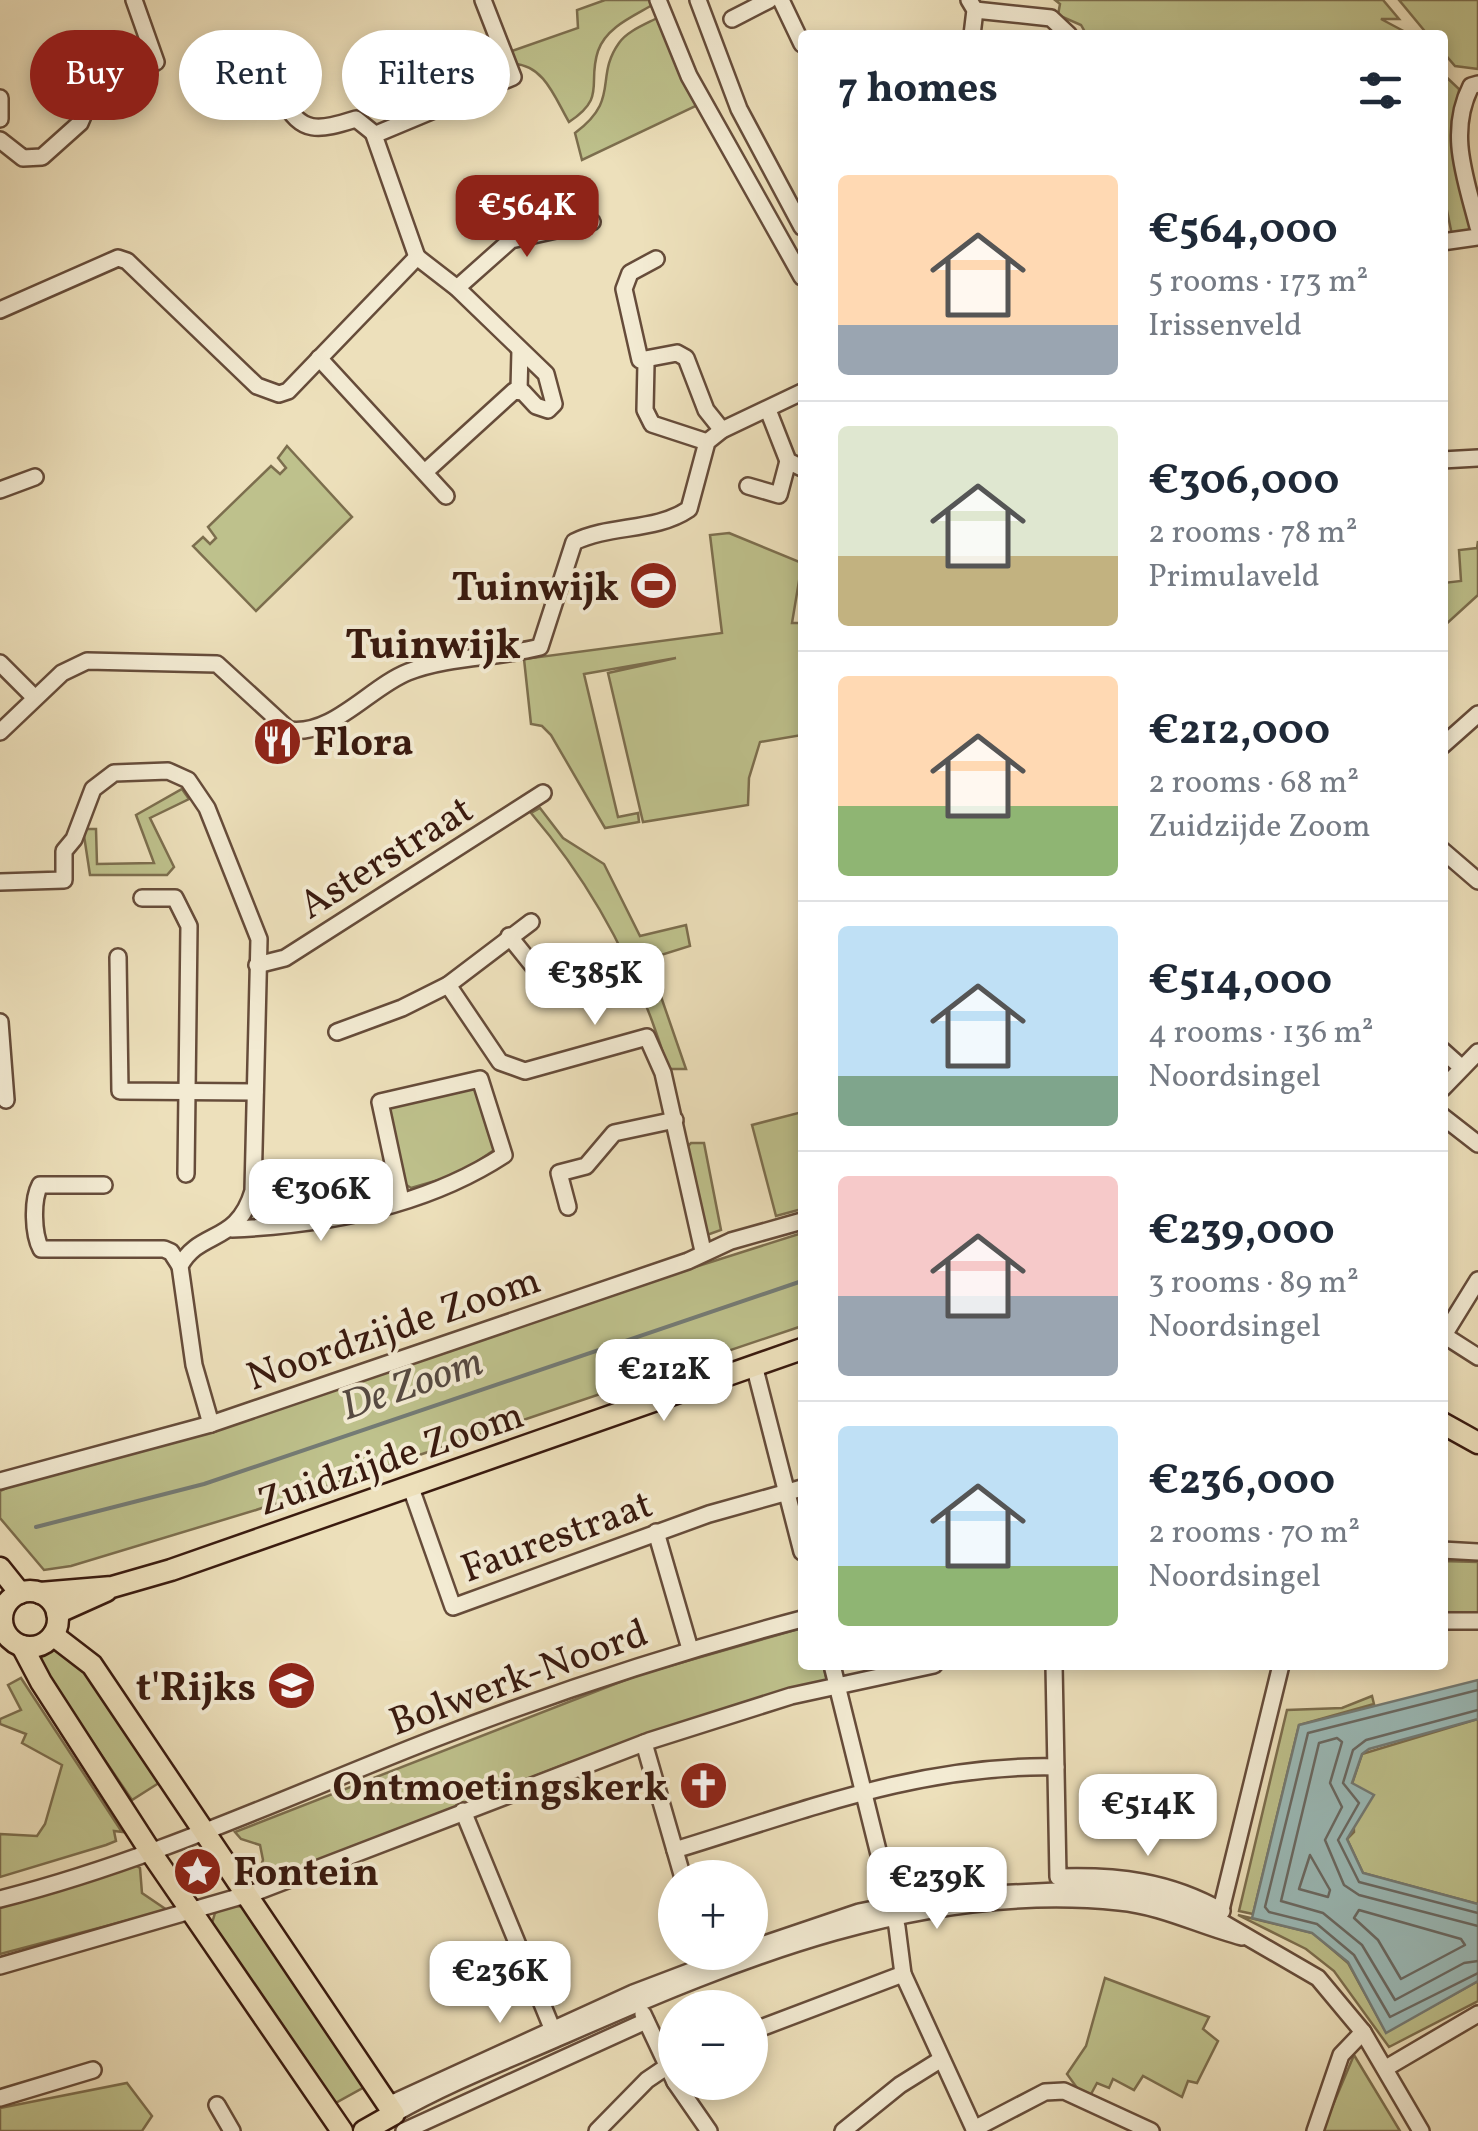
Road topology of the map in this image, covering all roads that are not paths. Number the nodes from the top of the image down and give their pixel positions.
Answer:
1 (134, 0) edge
2 (483, 0) edge
3 (658, 0) edge
4 (698, 0) edge
5 (769, 0) edge
6 (781, 0) edge
7 (972, 5) edge
8 (732, 19) dead end
9 (1064, 30) edge
10 (798, 36) edge
11 (1478, 84) edge
12 (0, 98) edge
13 (0, 119) edge
14 (295, 120) edge
15 (376, 134) junction
16 (0, 140) edge
17 (798, 221) edge
18 (592, 222) dead end
19 (1478, 227) edge
20 (1478, 238) edge
21 (1448, 241) edge
22 (417, 257) junction
23 (656, 259) dead end
24 (798, 271) edge
25 (456, 288) junction
26 (0, 310) edge
27 (520, 350) junction
28 (319, 358) junction
29 (646, 363) junction
30 (519, 390) junction
31 (798, 394) edge
32 (768, 410) junction
33 (722, 430) junction
34 (707, 442) junction
35 (1478, 458) edge
36 (1448, 460) edge
37 (795, 465) edge
38 (424, 472) junction
39 (36, 477) dead end
40 (748, 486) dead end
41 (0, 490) edge
42 (446, 496) dead end
43 (0, 663) edge
44 (35, 698) junction
45 (1478, 714) edge
46 (0, 732) edge
47 (1448, 741) edge
48 (543, 793) dead end
49 (1448, 853) edge
50 (1478, 881) edge
51 (0, 882) edge
52 (142, 898) dead end
53 (530, 922) dead end
54 (510, 936) junction
55 (118, 956) dead end
56 (257, 965) junction
57 (546, 982) dead end
58 (448, 985) junction
59 (0, 1022) edge
60 (336, 1032) dead end
61 (1478, 1052) edge
62 (1448, 1055) edge
63 (1461, 1067) junction
64 (1448, 1082) edge
65 (186, 1090) junction
66 (254, 1092) junction
67 (6, 1100) dead end
68 (674, 1120) junction
69 (1448, 1121) edge
70 (1478, 1144) edge
71 (186, 1174) dead end
72 (104, 1185) dead end
73 (401, 1200) junction
74 (568, 1207) dead end
75 (798, 1223) edge
76 (232, 1229) junction
77 (703, 1251) junction
78 (180, 1266) junction
79 (1478, 1280) edge
80 (1448, 1326) edge
81 (1448, 1337) edge
82 (798, 1350) edge
83 (1478, 1357) edge
84 (754, 1365) junction
85 (210, 1424) junction
86 (1448, 1426) edge
87 (1478, 1443) edge
88 (0, 1481) edge
89 (411, 1488) junction
90 (795, 1491) edge
91 (798, 1517) edge
92 (656, 1532) junction
93 (1448, 1550) edge
94 (1478, 1552) edge
95 (0, 1568) edge
96 (112, 1587) junction
97 (17, 1597) edge
98 (58, 1613) junction
99 (798, 1620) edge
100 (1448, 1621) edge
101 (1478, 1622) edge
102 (53, 1634) junction
103 (22, 1646) junction
104 (690, 1648) junction
105 (833, 1670) edge
106 (908, 1670) edge
107 (1054, 1670) edge
108 (1280, 1670) edge
109 (837, 1684) junction
110 (644, 1742) junction
111 (1056, 1766) junction
112 (864, 1792) junction
113 (463, 1811) junction
114 (206, 1832) junction
115 (675, 1850) junction
116 (152, 1854) junction
117 (678, 1860) edge
118 (246, 1892) junction
119 (0, 1899) edge
120 (893, 1910) junction
121 (193, 1912) junction
122 (1218, 1920) junction
123 (768, 1944) edge
124 (0, 1966) edge
125 (696, 1970) edge
126 (904, 1974) junction
127 (690, 1977) junction
128 (636, 1998) junction
129 (1478, 2014) edge
130 (646, 2021) junction
131 (768, 2025) edge
132 (552, 2028) junction
133 (1363, 2032) junction
134 (658, 2042) edge
135 (940, 2060) junction
136 (1386, 2068) junction
137 (93, 2070) dead end
138 (658, 2075) edge
139 (0, 2098) edge
140 (688, 2100) edge
141 (217, 2104) dead end
142 (395, 2117) edge
143 (371, 2126) edge
144 (974, 2130) edge
145 (232, 2131) edge
146 (341, 2131) edge
147 (597, 2131) edge
148 (710, 2131) edge
149 (843, 2131) edge
150 (1150, 2131) edge
151 (1315, 2131) edge
152 (1421, 2131) edge

1 - 16 street
2 - 15 street
3 - 24 street
4 - 17 street
5 - 8 street
6 - 10 street
7 - 9 street
11 - 19 street
12 - 13 street
14 - 15 street
15 - 22 street
18 - 25 street
20 - 21 street
22 - 25 street
22 - 28 street
23 - 29 street
25 - 27 street
26 - 28 street
27 - 30 street
27 - 30 street
28 - 38 street
29 - 33 street
29 - 34 street
30 - 38 street
31 - 32 street
32 - 33 street
32 - 37 street
33 - 34 street
34 - 44 street
35 - 36 street
37 - 40 street
38 - 42 street
39 - 41 street
43 - 44 street
44 - 46 street
45 - 47 street
48 - 56 street, Asterstraat
49 - 50 street
51 - 56 street
52 - 65 street
53 - 54 street
54 - 57 street
54 - 58 street
55 - 65 street
56 - 66 street
58 - 60 street
58 - 68 street
59 - 67 street
61 - 63 street
62 - 63 street
63 - 64 street
65 - 66 street
65 - 71 street
66 - 76 street
68 - 74 street
68 - 77 street
69 - 70 street
72 - 78 street
73 - 73 street
73 - 76 street
75 - 77 street, Noordzijde Zoom
76 - 78 street
77 - 85 street, Noordzijde Zoom
78 - 85 street
79 - 80 street
81 - 83 street
82 - 84 main road, Zuidzijde Zoom
84 - 89 main road, Zuidzijde Zoom
84 - 90 street
85 - 88 street, Noordzijde Zoom
86 - 87 main road
89 - 92 street, Faurestraat
89 - 96 main road, Zuidzijde Zoom
90 - 91 street
90 - 92 street, Faurestraat
92 - 104 street
93 - 94 street
95 - 97 main road
96 - 97 main road, Zuidzijde Zoom
96 - 98 main road, Zuidzijde Zoom
97 - 98 main road
97 - 103 main road
98 - 102 main road
99 - 104 street, Bolwerk-Noord
100 - 101 street
102 - 103 main road
102 - 114 main road
103 - 116 main road
104 - 114 street, Bolwerk-Noord
105 - 109 street
106 - 109 street
107 - 111 street
108 - 122 street
109 - 110 street
109 - 112 street
110 - 113 street
110 - 115 street
111 - 112 street
111 - 122 street
112 - 115 street
112 - 120 street
113 - 118 street
113 - 132 street
114 - 116 street, Bolwerk-Noord
114 - 118 main road
115 - 117 street
116 - 119 street, Bolwerk-Noord
116 - 121 main road
118 - 121 street
118 - 142 main road
120 - 122 street
120 - 123 street
120 - 126 street
120 - 127 street
121 - 124 street
121 - 146 main road
122 - 133 street
125 - 127 street
126 - 131 street
126 - 135 street
127 - 128 street
128 - 130 street
128 - 132 street
128 - 142 street
129 - 136 street
130 - 134 street
130 - 142 street
132 - 142 street
133 - 136 street
133 - 151 street
135 - 144 street
135 - 149 street
136 - 152 street
137 - 139 street
138 - 147 street
140 - 148 street
141 - 145 street
142 - 143 main road
143 - 146 main road
144 - 150 street

